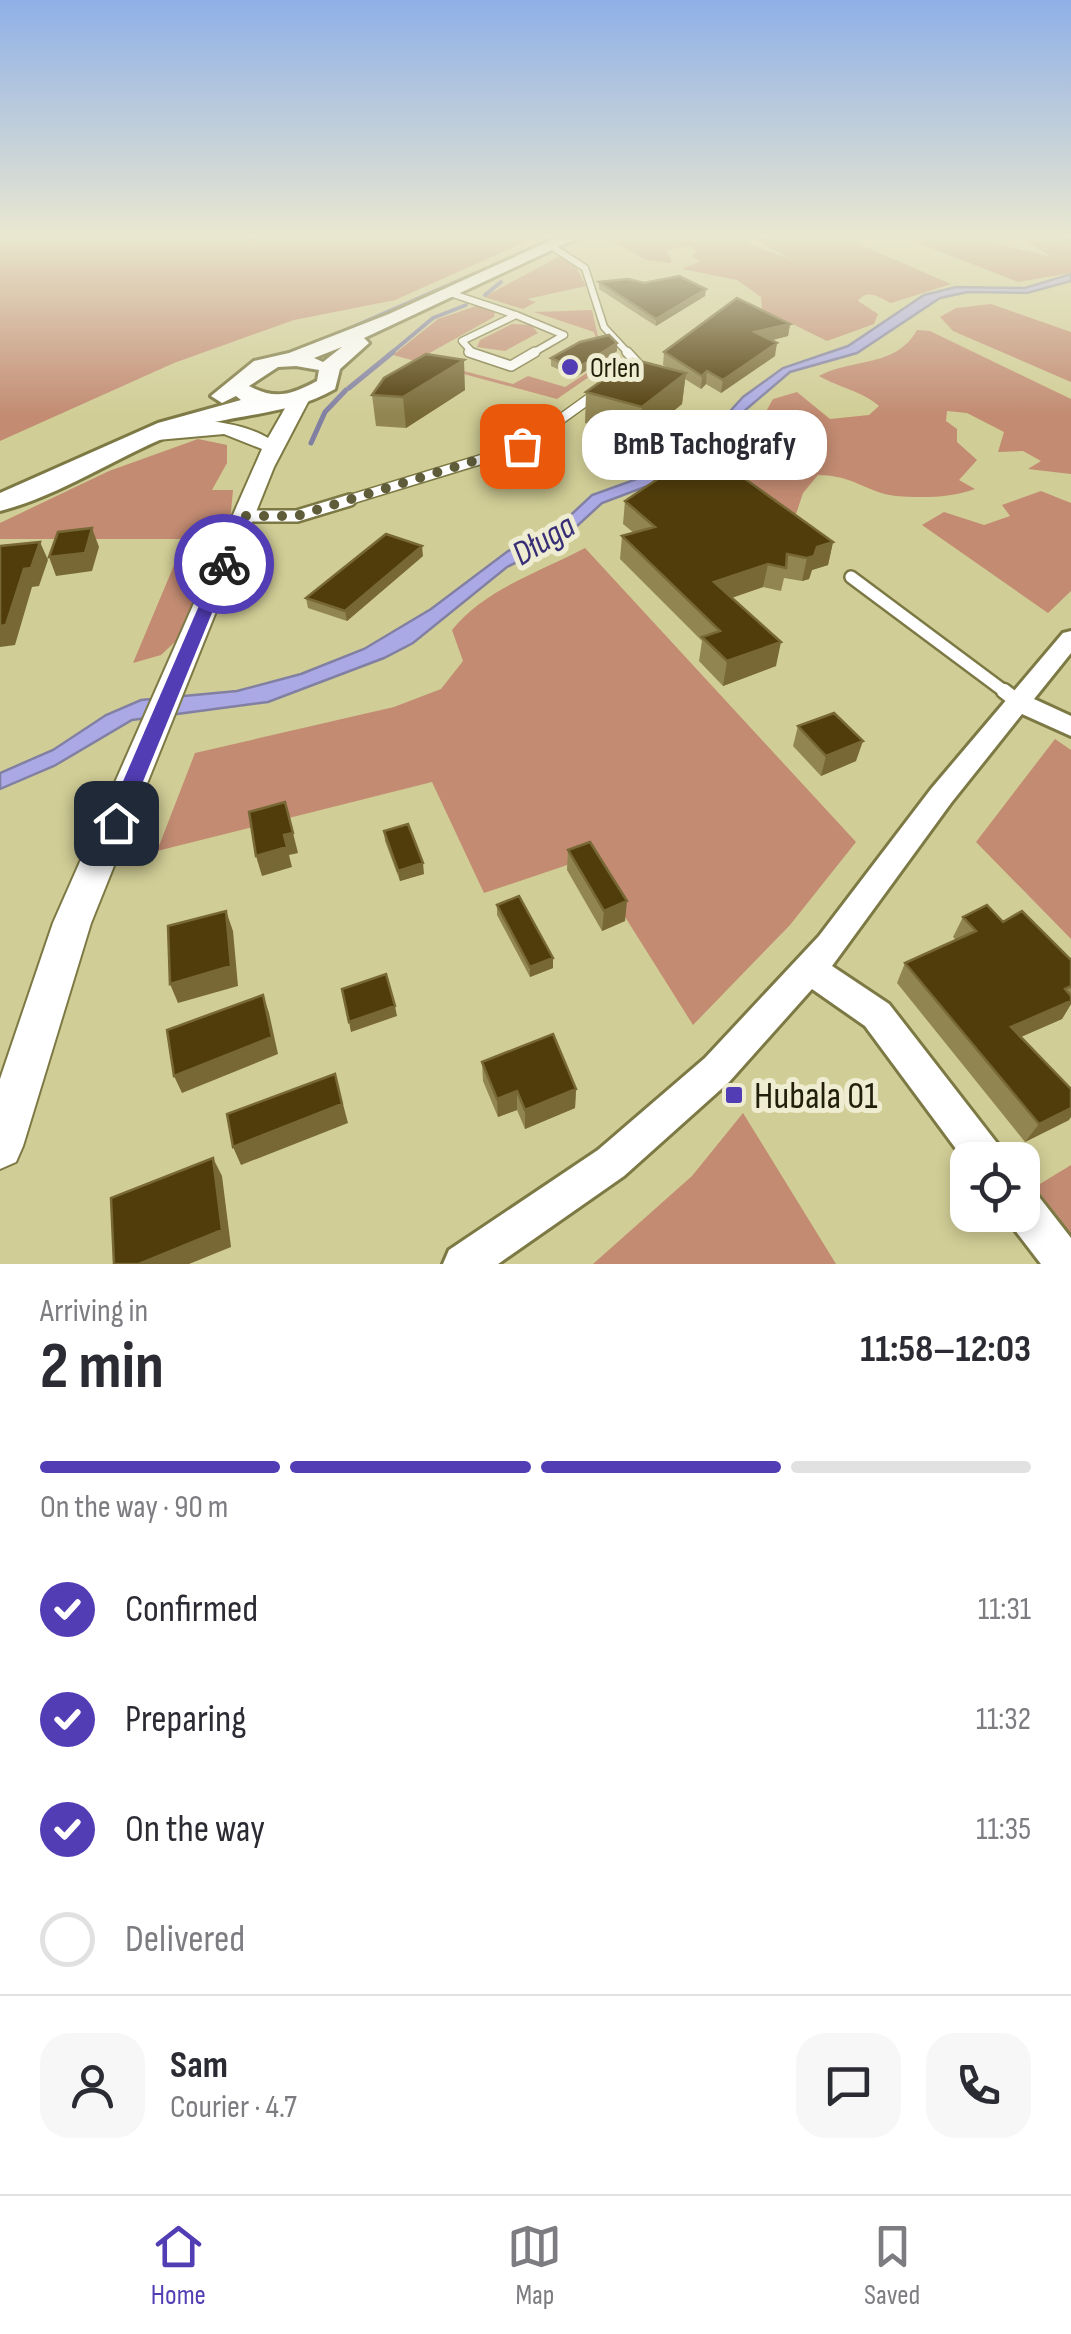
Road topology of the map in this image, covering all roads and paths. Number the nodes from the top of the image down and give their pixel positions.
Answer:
1 (441, 298) edge
2 (463, 298) edge
3 (595, 298) edge
4 (517, 314) junction
5 (396, 318) junction
6 (294, 359) junction
7 (328, 372) junction
8 (623, 374) edge
9 (609, 384) edge
10 (236, 385) junction
11 (299, 400) junction
12 (260, 403) junction
13 (156, 433) junction
14 (262, 455) junction
15 (0, 504) edge
16 (244, 516) junction
17 (850, 577) dead end
18 (1071, 638) edge
19 (1017, 701) junction
20 (1071, 727) edge
21 (810, 970) junction
22 (973, 1142) edge
23 (0, 1146) edge
24 (1040, 1230) edge
25 (482, 1259) edge
26 (1066, 1264) edge

1 - 5 main road
2 - 4 lane
3 - 8 lane
4 - 4 lane
5 - 6 main road
5 - 7 main road
6 - 7 main road
6 - 10 main road
7 - 11 main road
9 - 16 lane
10 - 12 main road
10 - 13 main road
11 - 12 main road
11 - 14 street
12 - 13 main road
12 - 14 street
13 - 14 street
13 - 15 main road
14 - 16 street
16 - 23 street
17 - 19 lane
18 - 19 street
19 - 20 street
19 - 21 street
21 - 22 street
21 - 25 street
24 - 26 street

